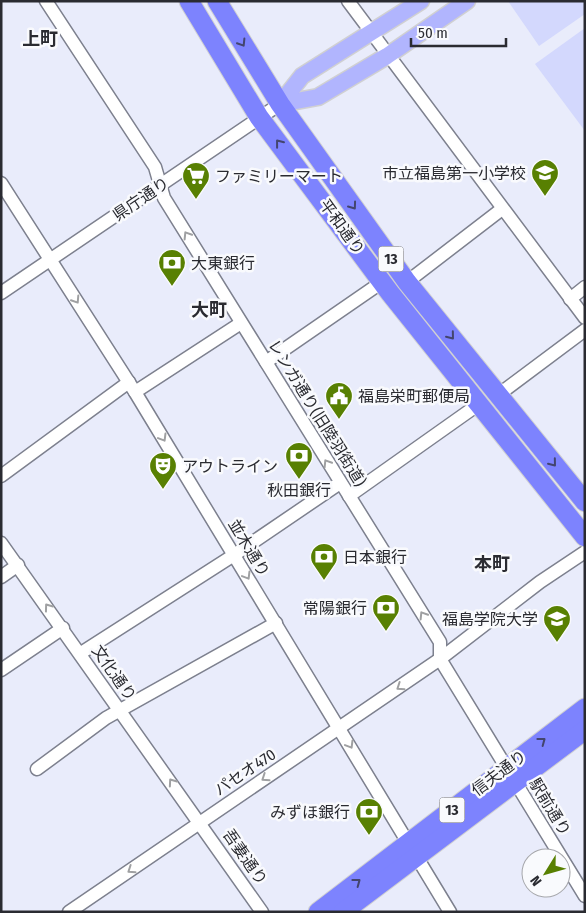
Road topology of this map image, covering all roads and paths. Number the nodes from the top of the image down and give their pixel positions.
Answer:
1 (46, 1) edge
2 (189, 1) edge
3 (217, 1) edge
4 (348, 1) edge
5 (421, 1) edge
6 (467, 1) edge
7 (370, 34) junction
8 (387, 56) junction
9 (280, 104) junction
10 (259, 117) junction
11 (1, 183) edge
12 (161, 186) junction
13 (502, 209) junction
14 (50, 259) junction
15 (382, 282) junction
16 (407, 282) junction
17 (585, 287) edge
18 (1, 293) edge
19 (570, 299) junction
20 (585, 318) edge
21 (241, 322) junction
22 (585, 330) edge
23 (266, 362) junction
24 (132, 387) junction
25 (498, 395) junction
26 (478, 404) junction
27 (1, 476) edge
28 (340, 483) junction
29 (349, 496) junction
30 (585, 502) edge
31 (585, 537) edge
32 (1, 543) edge
33 (585, 552) edge
34 (234, 555) junction
35 (18, 565) junction
36 (1, 577) edge
37 (276, 623) junction
38 (63, 628) junction
39 (81, 653) junction
40 (440, 659) junction
41 (1, 670) edge
42 (585, 708) edge
43 (121, 710) junction
44 (340, 728) junction
45 (585, 730) edge
46 (37, 770) dead end
47 (511, 775) junction
48 (200, 822) junction
49 (413, 849) junction
50 (585, 896) edge
51 (69, 912) edge
52 (262, 912) edge
53 (318, 912) edge
54 (343, 912) edge
55 (450, 912) edge

1 - 12 street, レンガ通り(旧陸羽街道)
2 - 10 highway, 平和通り / 13
3 -> 9 highway, 平和通り / 13
4 - 7 street
5 - 7 main road, 県庁通り
6 - 8 main road, 県庁通り
7 - 8 street
7 - 9 main road, 県庁通り
8 - 9 main road, 県庁通り
8 - 13 street
9 - 10 street, 県庁通り
9 -> 16 highway, 平和通り / 13
10 - 12 street, 県庁通り
15 -> 10 highway, 平和通り / 13
11 - 14 street, 並木通り
12 - 14 street, 県庁通り
21 -> 12 street, レンガ通り(旧陸羽街道)
13 - 16 street
13 - 19 street
14 - 18 street, 県庁通り
14 -> 24 street, 並木通り
15 - 23 street
15 - 26 highway, 平和通り / 13
16 -> 25 highway, 平和通り / 13
17 - 19 street
19 - 20 street
21 - 23 street, レンガ通り(旧陸羽街道)
21 - 24 street
22 - 25 street
28 -> 23 street, レンガ通り(旧陸羽街道)
24 - 27 street
24 -> 34 street, 並木通り
25 -> 30 highway, 平和通り / 13
26 - 29 street
26 - 31 highway, 平和通り / 13
28 - 29 street, レンガ通り(旧陸羽街道)
28 - 34 street
40 -> 29 street, レンガ通り(旧陸羽街道)
32 - 35 street, 文化通り
33 - 40 street, パセオ470
34 -> 37 street, 並木通り
34 - 39 street
35 - 36 street
38 -> 35 street, 文化通り
37 - 43 street
37 - 44 street, 並木通り
38 - 39 street, 文化通り
38 - 41 street
39 - 43 street, 文化通り
40 -> 44 street, パセオ470
40 - 47 street, 駅前通り
47 -> 42 highway, 信夫通り / 13
43 - 46 street
48 -> 43 street, 文化通り
44 -> 48 street, パセオ470
44 -> 49 street, 並木通り
45 - 47 highway, 信夫通り / 13
47 - 49 highway, 信夫通り / 13
47 - 50 street, 駅前通り
48 -> 51 street, パセオ470
48 - 52 street, 吾妻通り
53 -> 49 highway, 信夫通り / 13
49 - 54 highway, 信夫通り / 13
49 - 55 street, 並木通り

